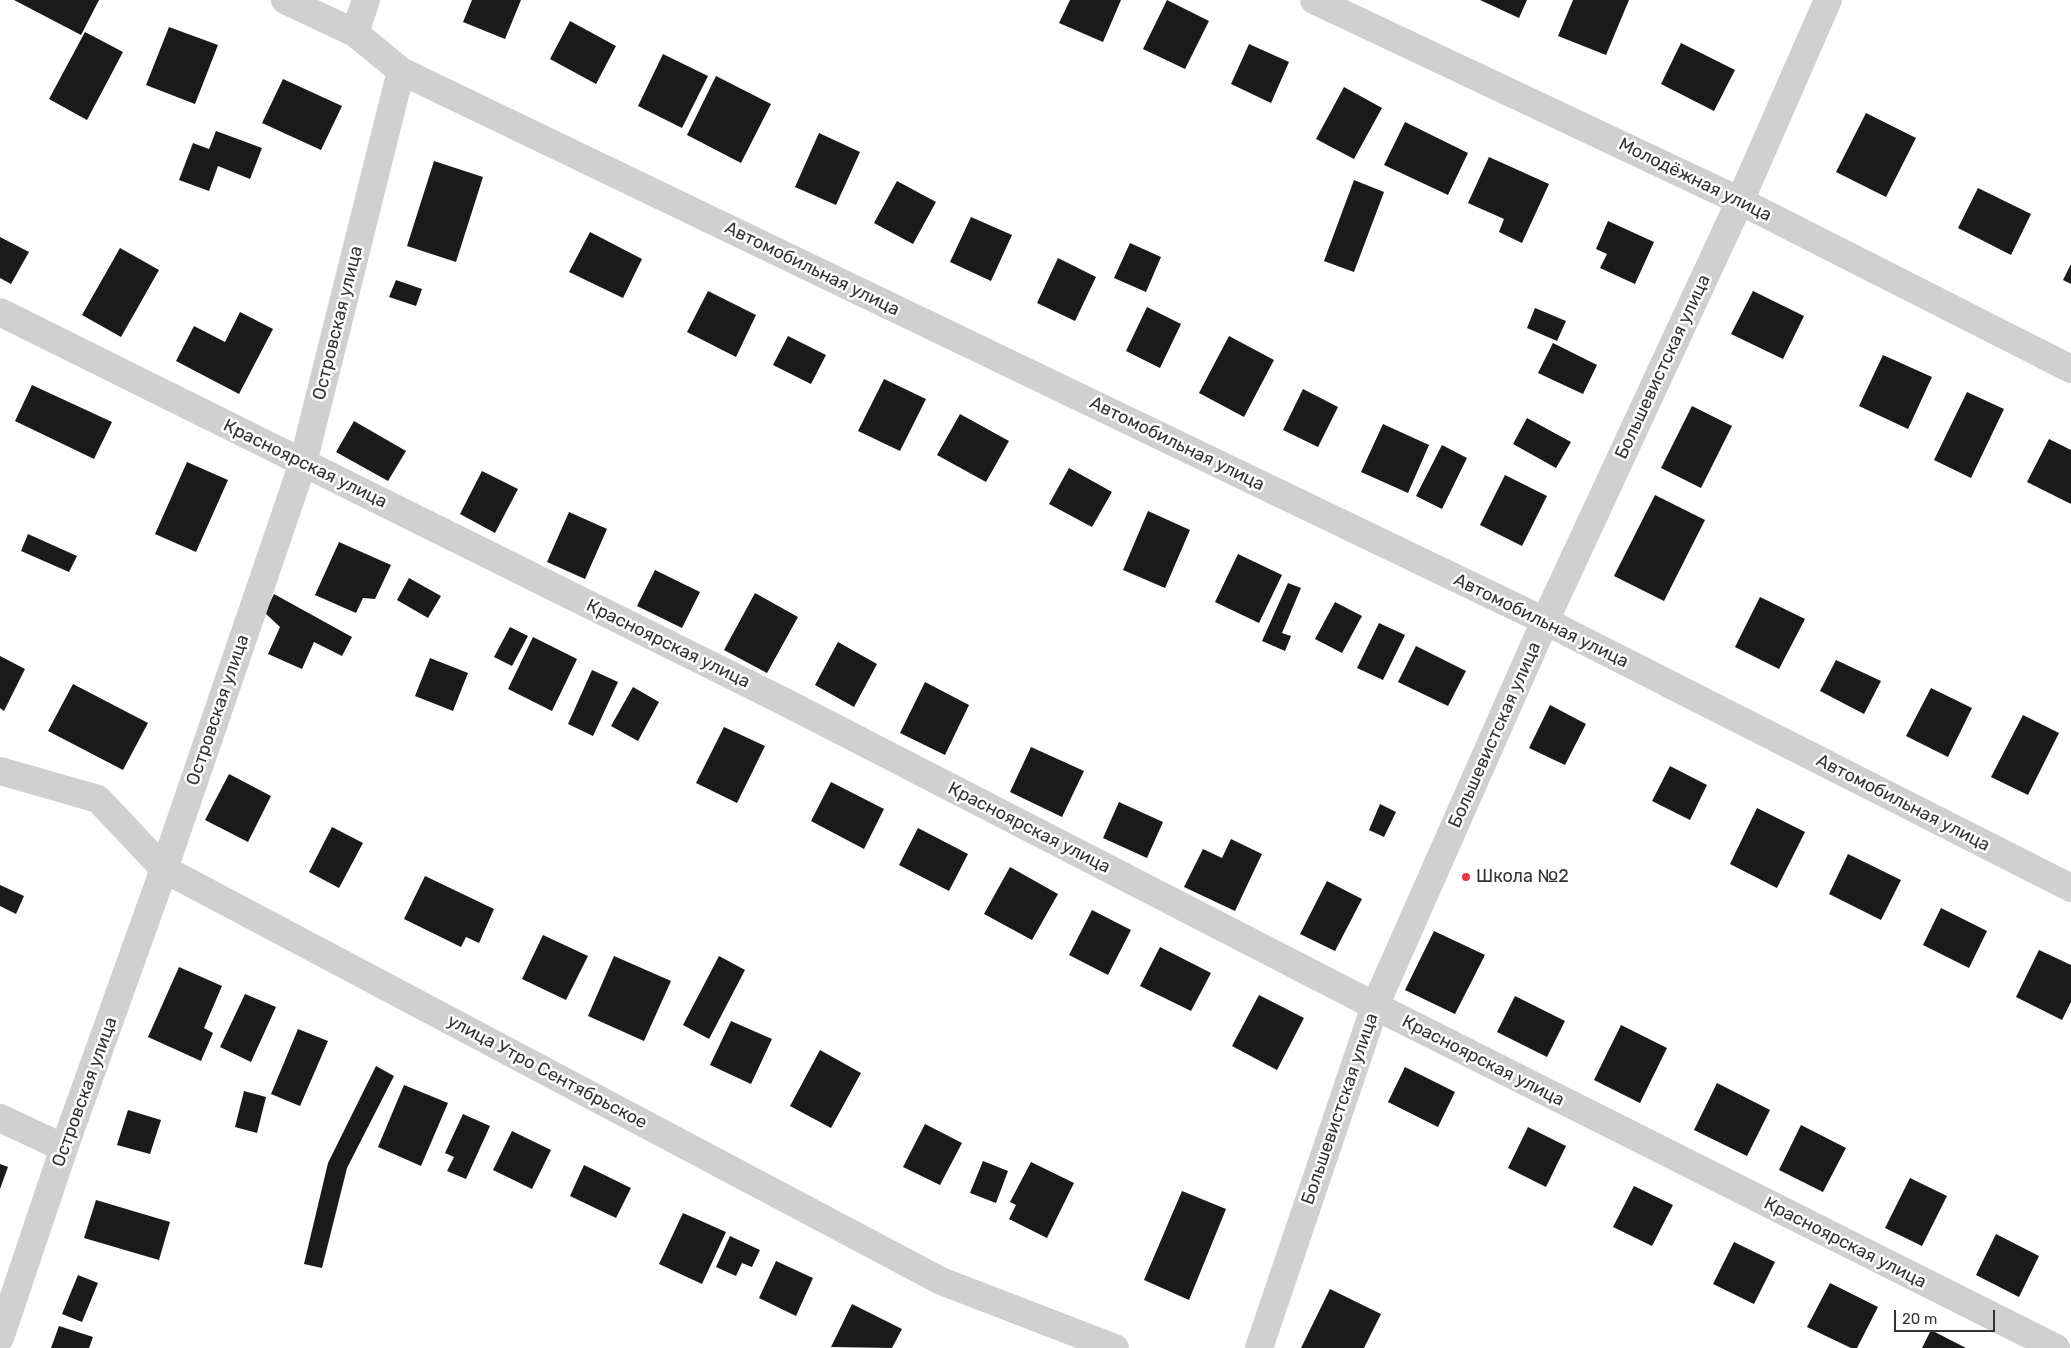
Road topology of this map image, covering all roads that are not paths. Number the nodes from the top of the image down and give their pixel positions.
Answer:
1 (285, 0) edge
2 (366, 0) edge
3 (1314, 0) edge
4 (1828, 0) edge
5 (354, 33) junction
6 (401, 71) junction
7 (1740, 201) junction
8 (0, 312) edge
9 (2071, 369) edge
10 (303, 463) junction
11 (1545, 621) junction
12 (0, 771) edge
13 (164, 869) junction
14 (2071, 888) edge
15 (1375, 1006) junction
16 (0, 1118) edge
17 (64, 1148) junction
18 (0, 1338) edge
19 (1115, 1348) edge
20 (1259, 1348) edge
21 (2056, 1348) edge

1 - 5 street, Автомобильная улица
2 - 5 street
3 - 7 street, Молодёжная улица
4 - 7 street, Большевистская улица
5 - 6 street, Автомобильная улица
6 - 10 street, Островская улица
6 - 11 street, Автомобильная улица
7 - 9 street, Молодёжная улица
7 - 11 street, Большевистская улица
8 - 10 street, Красноярская улица
10 - 13 street, Островская улица
10 - 15 street, Красноярская улица
11 - 14 street, Автомобильная улица
11 - 15 street, Большевистская улица
12 - 13 street, улица Утро Сентябрьское
13 - 17 street, Островская улица
13 - 19 street, улица Утро Сентябрьское
15 - 20 street, Большевистская улица
15 - 21 street, Красноярская улица
16 - 17 street
17 - 18 street, Островская улица

